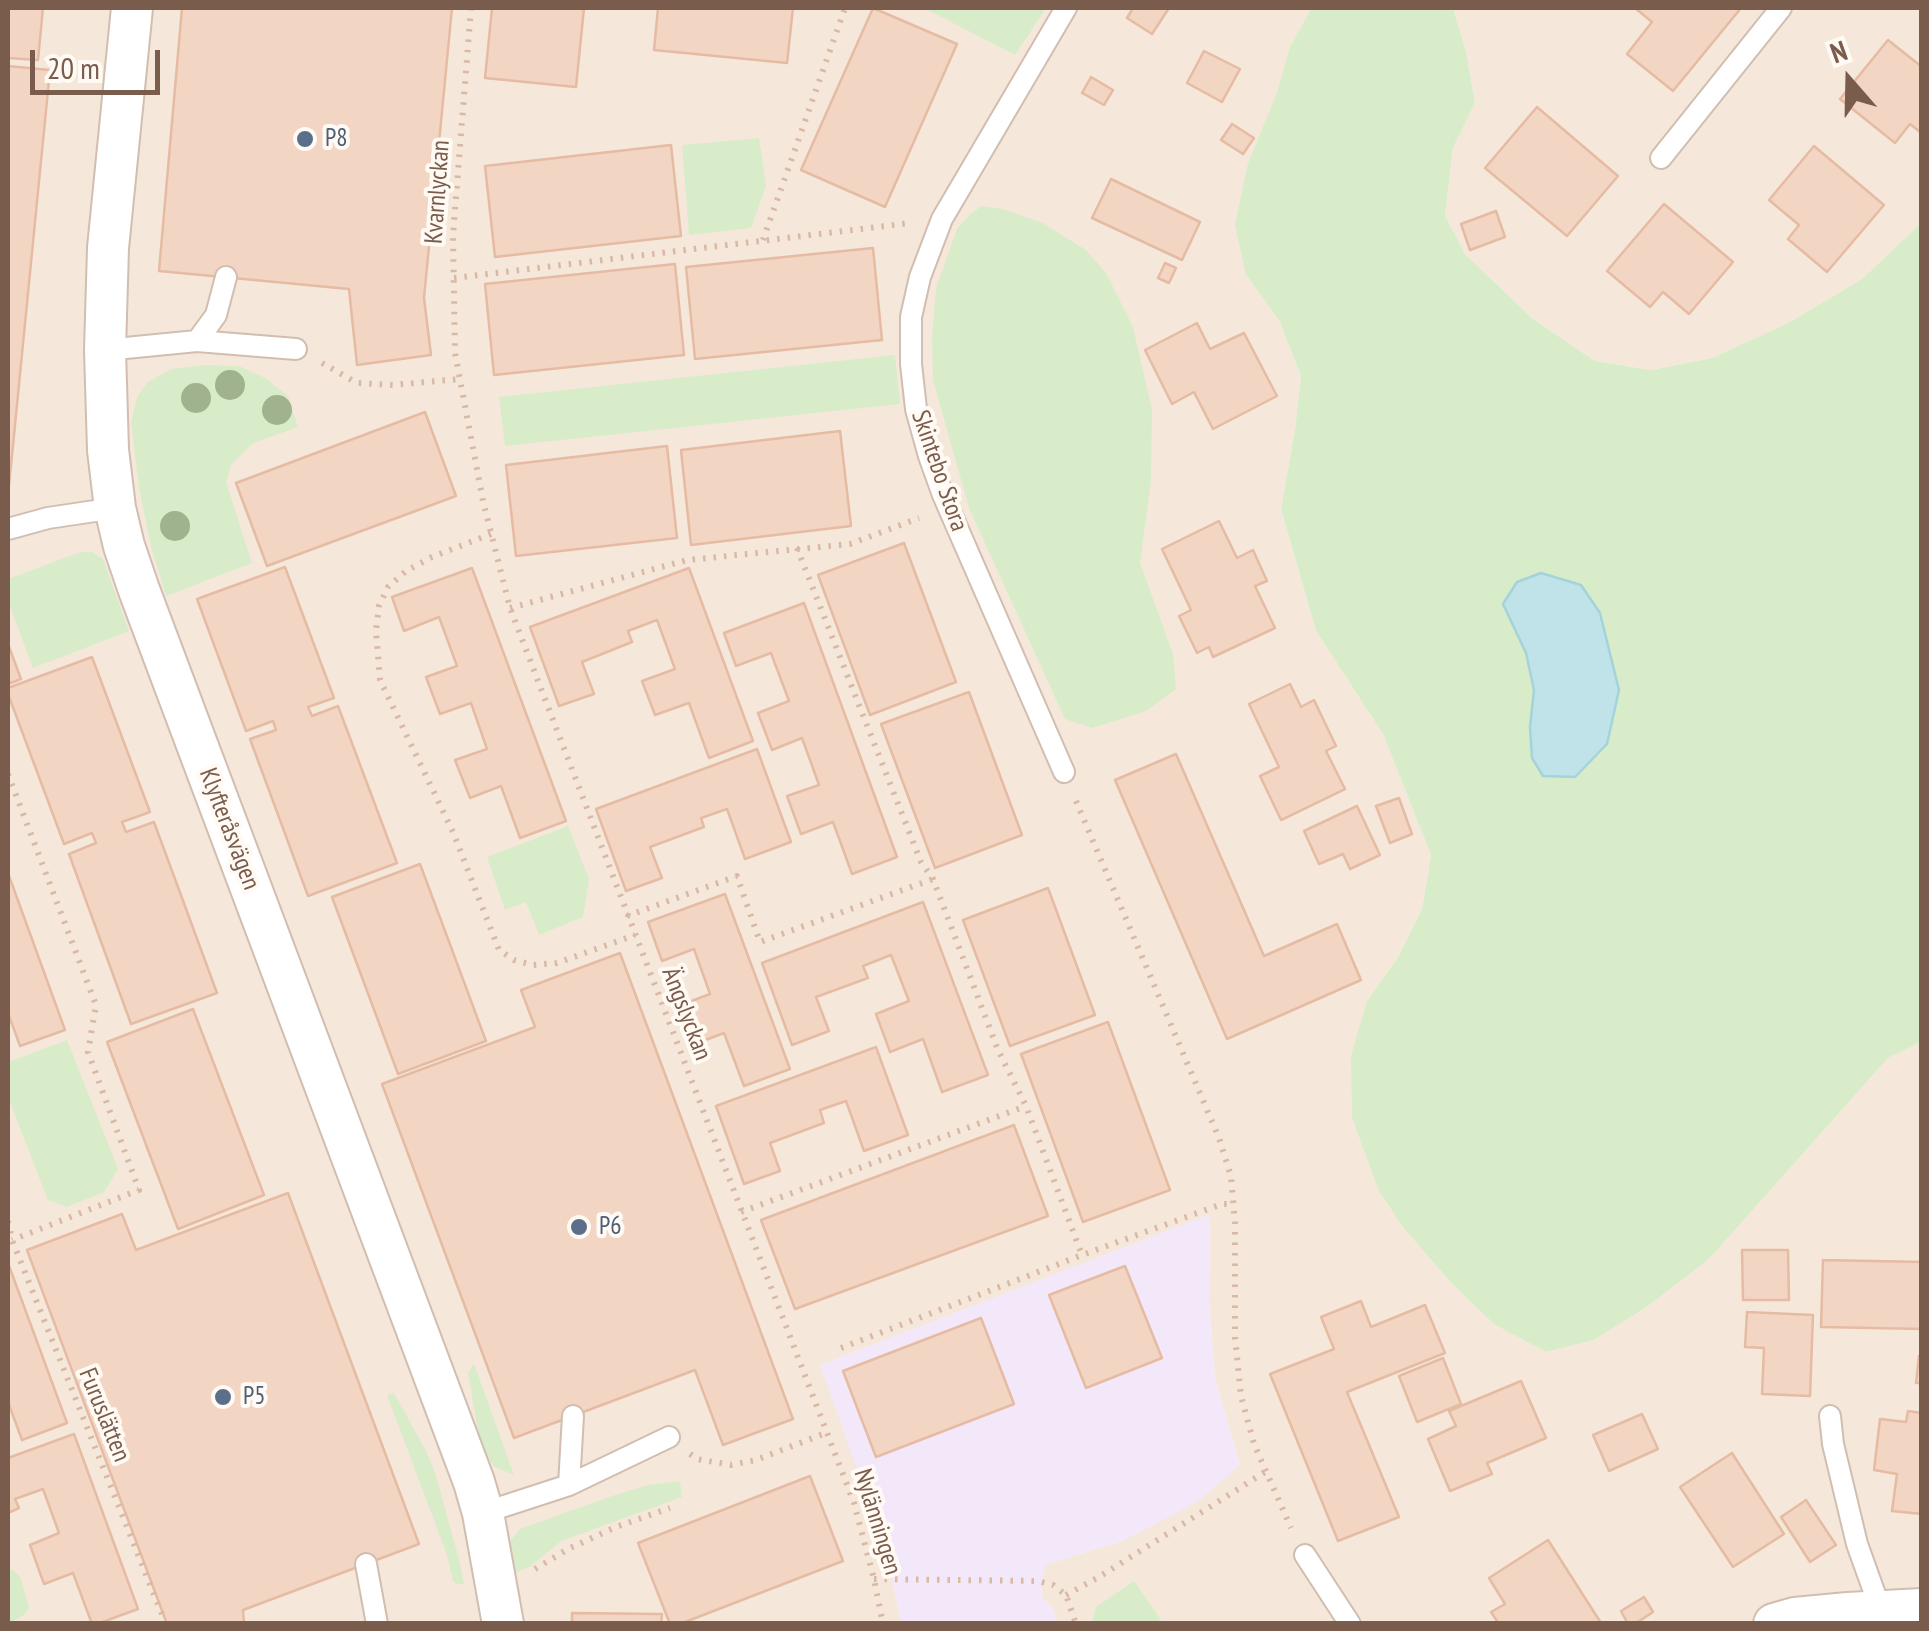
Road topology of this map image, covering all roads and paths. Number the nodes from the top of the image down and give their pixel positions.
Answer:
1 (132, 8) edge
2 (472, 8) edge
3 (845, 8) edge
4 (1066, 8) edge
5 (1780, 8) edge
6 (1662, 158) dead end
7 (942, 219) junction
8 (763, 240) junction
9 (226, 278) dead end
10 (454, 278) junction
11 (197, 342) junction
12 (296, 348) joint
13 (106, 350) junction
14 (460, 379) junction
15 (115, 508) junction
16 (948, 508) junction
17 (8, 529) edge
18 (491, 534) junction
19 (797, 548) junction
20 (510, 608) junction
21 (1064, 772) joint
22 (8, 774) edge
23 (933, 879) junction
24 (628, 916) junction
25 (635, 935) junction
26 (1026, 1106) junction
27 (1234, 1204) junction
28 (742, 1212) junction
29 (8, 1221) edge
30 (12, 1240) junction
31 (1082, 1255) junction
32 (842, 1348) dead end
33 (573, 1416) dead end
34 (1830, 1416) dead end
35 (826, 1433) junction
36 (669, 1437) joint
37 (1265, 1472) junction
38 (570, 1485) junction
39 (670, 1508) dead end
40 (482, 1513) junction
41 (1305, 1555) joint
42 (366, 1564) dead end
43 (874, 1580) junction
44 (1066, 1595) junction
45 (500, 1606) edge
46 (1922, 1608) edge
47 (1881, 1612) junction
48 (163, 1624) edge
49 (377, 1624) edge
50 (883, 1624) edge
51 (1076, 1624) edge
52 (1350, 1624) edge
53 (1774, 1624) edge

1 - 13 street, Klyfteråsvägen
2 - 10 path, Kvarnlyckan
3 - 8 path
4 - 7 lane, Skintebo Stora
5 - 6 lane
7 - 8 path
7 - 16 lane, Skintebo Stora
8 - 10 path
9 - 11 lane
10 - 14 path, Kvarnlyckan
11 - 12 lane
11 - 13 lane
12 - 14 path
13 - 15 street, Klyfteråsvägen
14 - 18 path, Kvarnlyckan
15 - 17 lane
15 - 40 street, Klyfteråsvägen
16 - 19 path
16 - 21 lane, Skintebo Stora
18 - 20 path, Ängslyckan
18 - 25 path
19 - 20 path
19 - 23 path
20 - 24 path, Ängslyckan
21 - 27 path
22 - 30 path
23 - 24 path
23 - 26 path
24 - 25 path, Ängslyckan
25 - 28 path, Ängslyckan
26 - 28 path
26 - 31 path
27 - 31 path
27 - 37 path
28 - 35 path, Ängslyckan
29 - 30 path, Furuslätten
30 - 48 path, Furuslätten
31 - 32 path
33 - 38 lane
34 - 47 lane
35 - 36 path
35 - 43 path, Nylänningen
36 - 38 lane
37 - 41 path
37 - 44 path
38 - 40 lane
39 - 45 path
40 - 45 street, Klyfteråsvägen
41 - 52 lane
42 - 49 lane
43 - 44 path
43 - 50 path, Nylänningen
44 - 51 path
46 - 47 street
47 - 53 street

